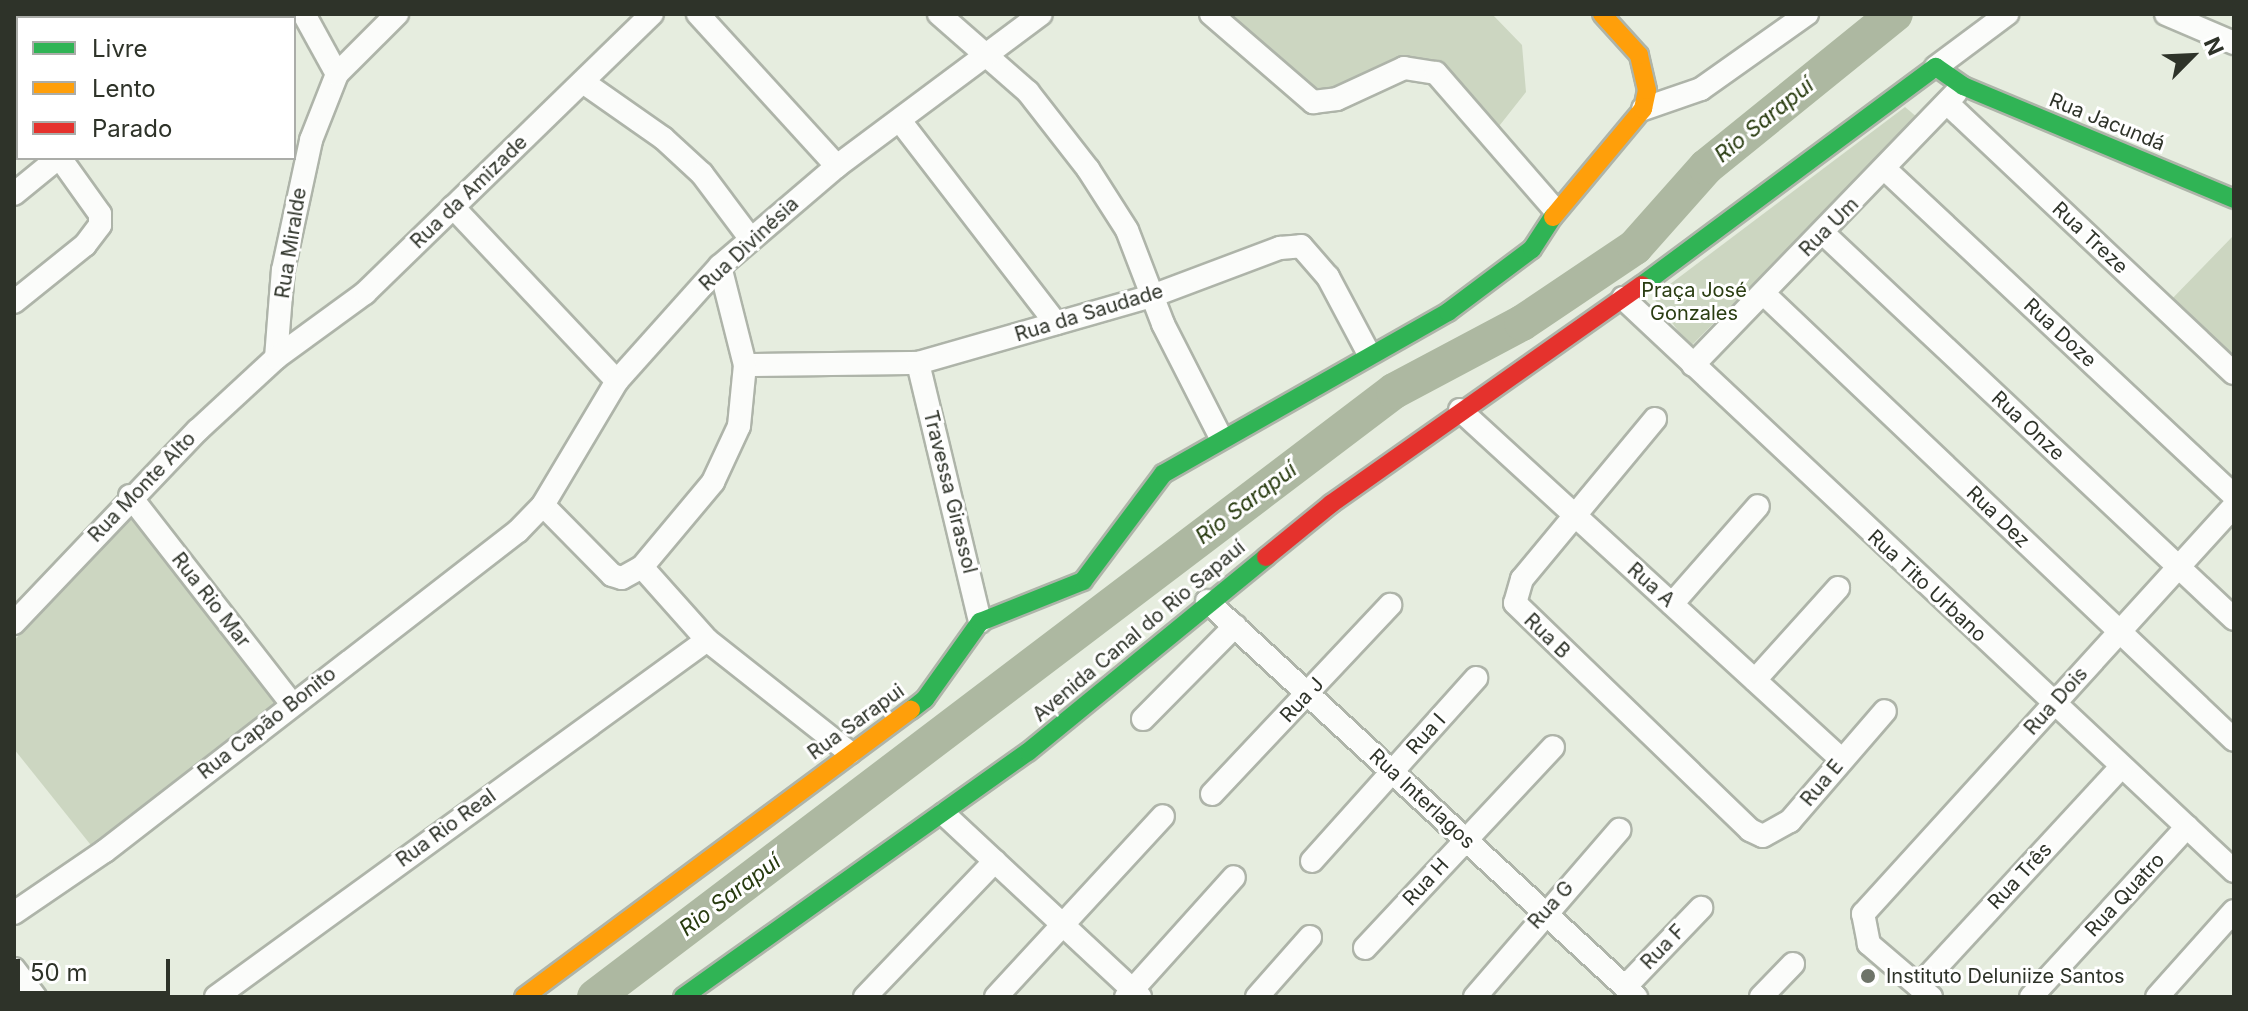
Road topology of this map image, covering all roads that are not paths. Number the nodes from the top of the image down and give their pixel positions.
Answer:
1 (304, 14) edge
2 (397, 14) edge
3 (652, 14) edge
4 (698, 14) edge
5 (939, 14) edge
6 (1041, 14) edge
7 (1211, 14) edge
8 (1602, 14) edge
9 (1807, 14) edge
10 (2007, 14) edge
11 (2166, 14) edge
12 (2234, 43) edge
13 (989, 54) junction
14 (1936, 67) junction
15 (337, 74) junction
16 (583, 82) junction
17 (1955, 94) junction
18 (1643, 109) junction
19 (901, 122) junction
20 (56, 160) edge
21 (60, 160) edge
22 (837, 166) junction
23 (1886, 170) junction
24 (14, 194) edge
25 (2234, 199) edge
26 (453, 207) junction
27 (1555, 210) junction
28 (1823, 233) junction
29 (750, 238) junction
30 (720, 266) junction
31 (1763, 293) junction
32 (1152, 296) junction
33 (1623, 298) junction
34 (14, 302) edge
35 (1056, 323) junction
36 (1369, 354) junction
37 (276, 358) junction
38 (918, 363) junction
39 (745, 365) junction
40 (1693, 365) junction
41 (2234, 373) edge
42 (617, 381) junction
43 (1460, 410) junction
44 (1655, 419) dead end
45 (1221, 438) junction
46 (130, 496) junction
47 (2234, 496) edge
48 (543, 505) junction
49 (1758, 506) dead end
50 (2234, 506) edge
51 (1574, 514) junction
52 (518, 531) joint
53 (642, 567) junction
54 (2178, 567) junction
55 (1838, 588) dead end
56 (1207, 601) junction
57 (1672, 604) junction
58 (1390, 605) dead end
59 (2234, 619) edge
60 (980, 622) junction
61 (14, 623) edge
62 (1235, 626) junction
63 (2119, 632) junction
64 (707, 640) junction
65 (1476, 678) dead end
66 (1755, 680) junction
67 (1308, 694) junction
68 (291, 703) junction
69 (2053, 704) junction
70 (1885, 711) dead end
71 (1143, 719) dead end
72 (2234, 740) edge
73 (1553, 747) dead end
74 (850, 753) junction
75 (1842, 760) junction
76 (2121, 767) junction
77 (1392, 772) junction
78 (1212, 794) dead end
79 (944, 814) junction
80 (1163, 816) dead end
81 (2187, 827) junction
82 (1619, 830) dead end
83 (1750, 830) joint
84 (1466, 840) junction
85 (995, 861) junction
86 (1312, 861) dead end
87 (2234, 871) edge
88 (1234, 877) dead end
89 (1701, 908) dead end
90 (2234, 911) edge
91 (1544, 912) junction
92 (14, 913) edge
93 (1063, 925) junction
94 (1310, 937) dead end
95 (1365, 948) dead end
96 (1793, 964) dead end
97 (14, 969) edge
98 (1480, 990) edge
99 (1630, 992) edge
100 (1925, 992) edge
101 (1133, 995) edge
102 (35, 997) edge
103 (216, 997) edge
104 (524, 997) edge
105 (683, 997) edge
106 (865, 997) edge
107 (996, 997) edge
108 (1257, 997) edge
109 (1761, 997) edge
110 (2031, 997) edge
111 (2157, 997) edge

1 - 15 street
2 - 15 street, Rua Miralde
3 - 16 street, Rua da Amizade
4 - 22 street
5 - 13 street
6 - 13 street, Rua Divinésia
7 - 27 street
8 - 18 street
9 - 18 street
10 - 14 street
11 - 12 street
13 - 19 street, Rua Divinésia
13 - 32 street
14 - 17 street, Rua Jacundá
14 - 33 street, Avenida Canal do Rio Sapauí
15 - 37 street, Rua Miralde
16 - 26 street, Rua da Amizade
16 - 29 street
17 - 23 street, Rua Um
17 - 25 street, Rua Jacundá
17 - 41 street, Rua Treze
18 - 27 street
19 - 22 street, Rua Divinésia
19 - 35 street
20 - 24 street
21 - 34 street
22 - 29 street, Rua Divinésia
23 - 28 street, Rua Um
23 - 47 street, Rua Doze
26 - 37 street, Rua da Amizade
26 - 42 street
27 - 36 street
28 - 31 street, Rua Um
28 - 54 street, Rua Onze
29 - 30 street, Rua Divinésia
30 - 39 street
30 - 42 street, Rua Divinésia
31 - 40 street, Rua Um
31 - 63 street, Rua Dez
32 - 35 street, Rua da Saudade
32 - 36 street, Rua da Saudade
32 - 45 street
33 - 40 street, Rua Tito Urbano
33 - 43 street, Avenida Canal do Rio Sapauí
35 - 38 street, Rua da Saudade
36 - 45 street
37 - 46 street, Rua Monte Alto
38 - 39 street, Rua da Saudade
38 - 60 street, Travessa Girassol
39 - 53 street
40 - 69 street, Rua Tito Urbano
42 - 48 street, Rua Divinésia
43 - 51 street, Rua A
43 - 56 street, Avenida Canal do Rio Sapauí
44 - 51 street, Rua B
45 - 60 street
46 - 61 street, Rua Monte Alto
46 - 68 street, Rua Rio Mar
48 - 52 street, Rua Divinésia
48 - 53 street
49 - 57 street
50 - 54 street, Rua Dois
51 - 57 street, Rua A
51 - 83 street, Rua B
52 - 68 street, Rua Capão Bonito
53 - 64 street
54 - 59 street, Rua Onze
54 - 63 street, Rua Dois
55 - 66 street
56 - 62 street, Rua Interlagos
56 - 79 street, Avenida Canal do Rio Sapauí
57 - 66 street, Rua A
58 - 67 street, Rua J
60 - 74 street, Rua Sarapui
62 - 67 street, Rua Interlagos
62 - 71 street
63 - 69 street, Rua Dois
63 - 72 street, Rua Dez
64 - 74 street
64 - 103 street, Rua Rio Real
65 - 77 street, Rua I
66 - 75 street, Rua A
67 - 77 street, Rua Interlagos
67 - 78 street, Rua J
68 - 92 street, Rua Capão Bonito
69 - 76 street, Rua Tito Urbano
69 - 100 street, Rua Dois
70 - 75 street, Rua E
73 - 84 street, Rua H
74 - 104 street, Rua Sarapui
75 - 83 street, Rua E
76 - 81 street, Rua Tito Urbano
76 - 100 street, Rua Três
77 - 84 street, Rua Interlagos
77 - 86 street, Rua I
79 - 85 street
79 - 105 street, Avenida Canal do Rio Sapauí
80 - 93 street
81 - 87 street, Rua Tito Urbano
81 - 110 street, Rua Quatro
82 - 91 street, Rua G
84 - 91 street, Rua Interlagos
84 - 95 street, Rua H
85 - 93 street
85 - 106 street
88 - 101 street
89 - 99 street, Rua F
90 - 111 street
91 - 98 street, Rua G
91 - 99 street, Rua Interlagos
93 - 101 street
93 - 107 street
94 - 108 street
96 - 109 street
97 - 102 street

